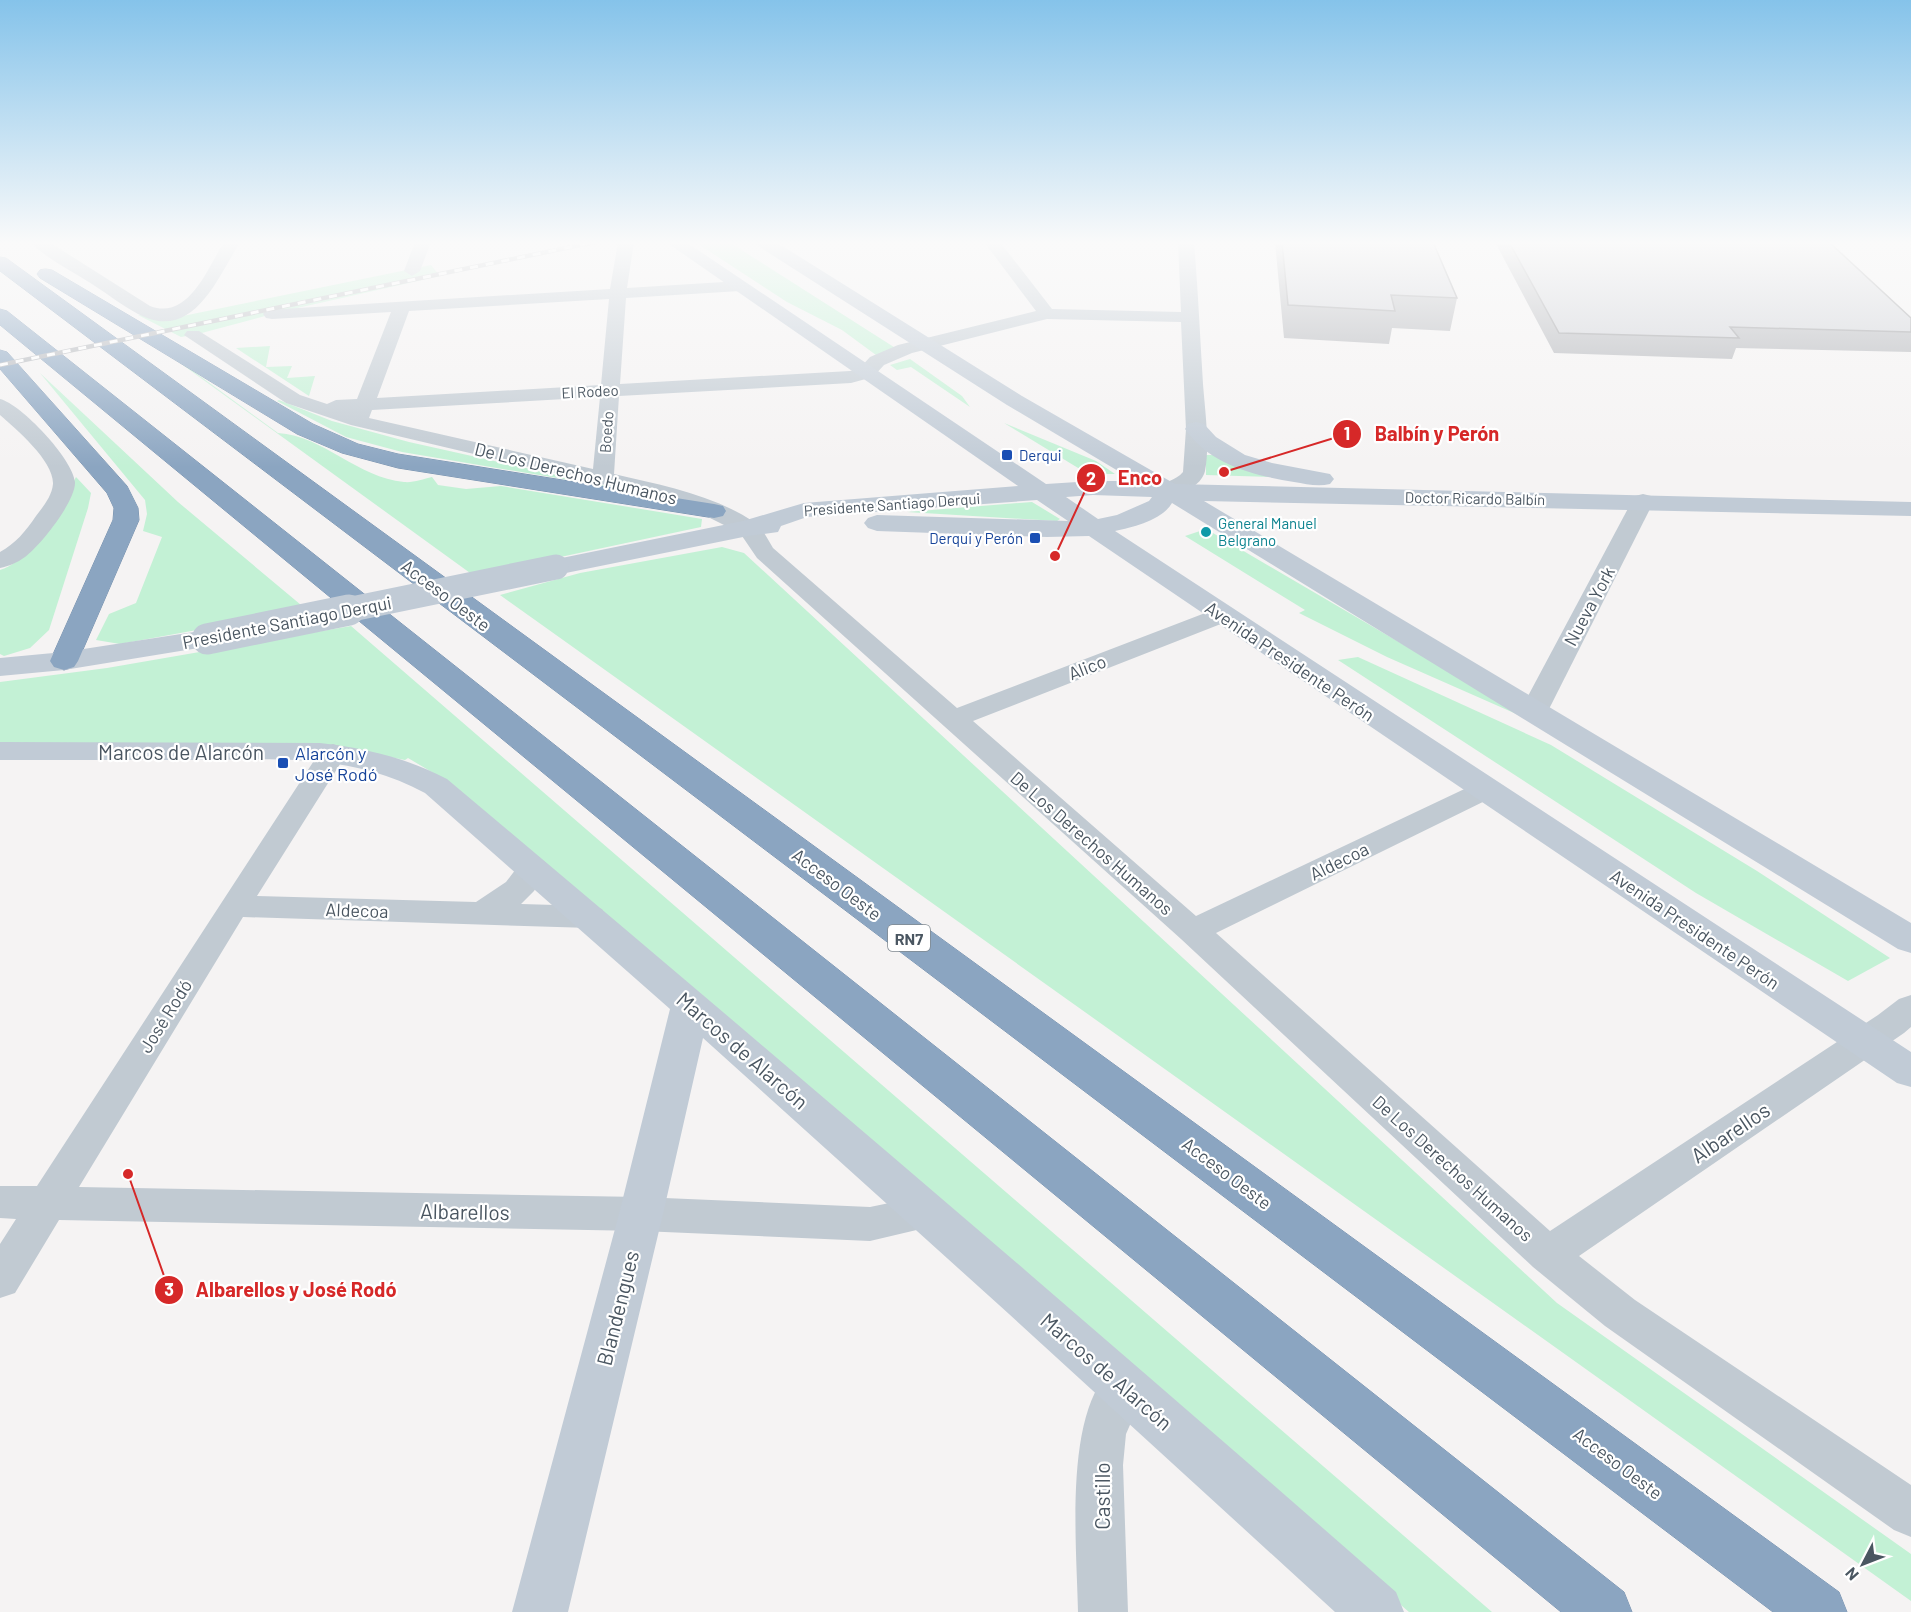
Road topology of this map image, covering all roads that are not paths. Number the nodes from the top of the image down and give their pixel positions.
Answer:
1 (3, 317) edge
2 (74, 317) edge
3 (119, 317) edge
4 (398, 317) edge
5 (616, 317) edge
6 (785, 317) edge
7 (882, 317) edge
8 (1034, 317) edge
9 (1190, 317) edge
10 (193, 335) dead end
11 (923, 344) junction
12 (0, 356) edge
13 (866, 373) junction
14 (609, 390) junction
15 (0, 405) edge
16 (362, 413) junction
17 (21, 422) junction
18 (0, 425) edge
19 (1196, 429) junction
20 (603, 478) junction
21 (1339, 481) junction
22 (1168, 490) junction
23 (1039, 492) junction
24 (1595, 500) junction
25 (1643, 501) junction
26 (1911, 509) edge
27 (714, 511) junction
28 (748, 528) junction
29 (1093, 528) junction
30 (0, 561) edge
31 (1222, 615) junction
32 (64, 661) junction
33 (0, 667) edge
34 (1534, 711) junction
35 (951, 720) junction
36 (0, 751) edge
37 (333, 753) junction
38 (1485, 790) junction
39 (533, 868) junction
40 (234, 906) junction
41 (480, 914) junction
42 (590, 917) junction
43 (1193, 931) junction
44 (1911, 940) edge
45 (691, 1004) junction
46 (1911, 1008) edge
47 (1865, 1042) junction
48 (1911, 1072) edge
49 (0, 1202) edge
50 (48, 1203) junction
51 (928, 1212) junction
52 (641, 1214) junction
53 (1548, 1255) junction
54 (0, 1280) edge
55 (1125, 1386) junction
56 (1911, 1514) edge
57 (540, 1612) edge
58 (1103, 1612) edge
59 (1376, 1612) edge
60 (1604, 1612) edge
61 (1819, 1612) edge

1 - 60 highway
2 - 61 highway, Acceso Oeste / RN7
3 - 27 highway
4 - 16 street
5 - 14 street, Boedo
6 - 13 main road, Avenida Presidente Perón
7 - 11 main road
8 - 11 street
9 - 19 street
10 - 16 street, De Los Derechos Humanos
11 - 13 street
11 - 22 main road
12 - 32 highway
13 - 14 street, El Rodeo
13 - 23 main road, Avenida Presidente Perón
14 - 16 street, El Rodeo
14 - 20 street, Boedo
15 - 17 street
16 - 20 street, De Los Derechos Humanos
17 - 18 street
17 - 30 street
19 - 21 main road
19 - 22 street
20 - 27 street, De Los Derechos Humanos
21 - 22 main road
21 - 24 main road
22 - 23 main road, Doctor Ricardo Balbín
22 - 24 main road, Doctor Ricardo Balbín
22 - 29 main road, Presidente Santiago Derqui
22 - 34 main road
23 - 28 main road, Presidente Santiago Derqui
23 - 29 main road, Avenida Presidente Perón
24 - 25 main road, Doctor Ricardo Balbín
25 - 26 main road, Doctor Ricardo Balbín
25 - 34 street, Nueva York
27 - 28 street, De Los Derechos Humanos
28 - 29 main road, Presidente Santiago Derqui
28 - 32 main road, Presidente Santiago Derqui, bridge
28 - 35 street, De Los Derechos Humanos
29 - 31 main road, Avenida Presidente Perón
31 - 35 street, Alico
31 - 38 main road, Avenida Presidente Perón
32 - 33 main road, Presidente Santiago Derqui
34 - 44 main road
35 - 43 street, De Los Derechos Humanos
36 - 37 main road, Marcos de Alarcón
37 - 39 main road, Marcos de Alarcón
37 - 40 street, José Rodó
38 - 43 street, Aldecoa
38 - 47 main road, Avenida Presidente Perón
39 - 41 street
39 - 42 main road, Marcos de Alarcón
40 - 41 street, Aldecoa
40 - 50 street, José Rodó
41 - 42 street, Aldecoa
42 - 45 main road, Marcos de Alarcón
43 - 53 street, De Los Derechos Humanos
45 - 51 main road, Marcos de Alarcón
45 - 52 main road, Blandengues
46 - 47 street, Albarellos
47 - 48 main road, Avenida Presidente Perón
47 - 53 street, Albarellos
49 - 50 street, Albarellos
50 - 52 street, Albarellos
50 - 54 street, José Rodó
51 - 52 street, Albarellos
51 - 55 main road, Marcos de Alarcón
52 - 57 main road, Blandengues
53 - 56 street, De Los Derechos Humanos
55 - 58 street, Castillo
55 - 59 main road, Marcos de Alarcón

